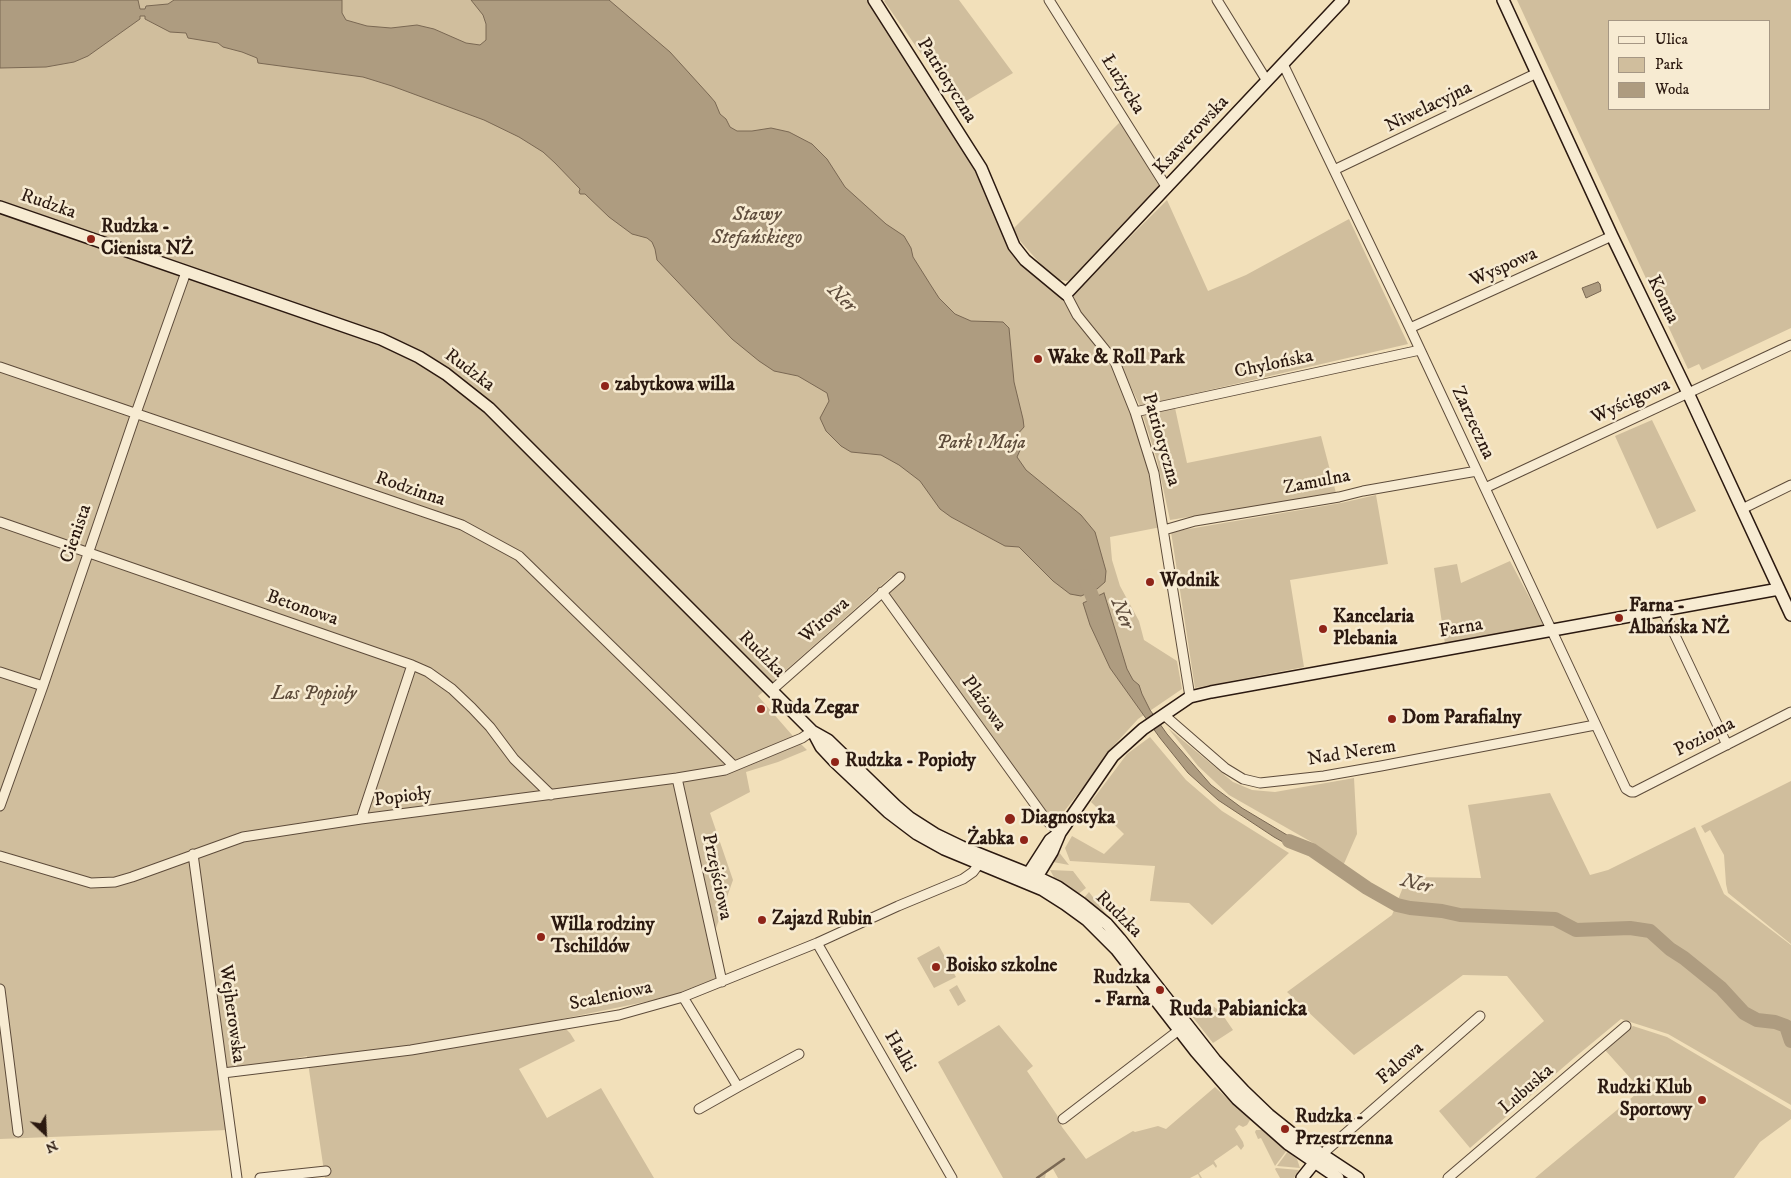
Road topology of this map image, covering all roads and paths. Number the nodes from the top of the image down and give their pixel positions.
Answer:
1 (874, 0) edge
2 (1049, 0) edge
3 (1217, 0) edge
4 (1343, 0) edge
5 (1504, 0) edge
6 (1283, 64) junction
7 (1537, 73) junction
8 (1267, 81) junction
9 (1334, 170) junction
10 (1167, 188) junction
11 (0, 207) edge
12 (1612, 236) junction
13 (186, 272) junction
14 (1066, 294) junction
15 (1410, 328) junction
16 (1791, 345) edge
17 (1420, 350) junction
18 (0, 367) edge
19 (1688, 393) junction
20 (1136, 412) junction
21 (136, 413) junction
22 (1476, 470) junction
23 (1791, 484) edge
24 (1485, 488) junction
25 (1742, 510) junction
26 (0, 522) edge
27 (1164, 530) junction
28 (88, 552) junction
29 (900, 577) dead end
30 (1779, 589) junction
31 (882, 592) junction
32 (1664, 610) junction
33 (1790, 613) edge
34 (1552, 630) junction
35 (412, 665) junction
36 (0, 672) edge
37 (43, 686) junction
38 (772, 690) junction
39 (1190, 697) junction
40 (1791, 712) edge
41 (1162, 716) junction
42 (1595, 725) junction
43 (812, 731) junction
44 (1728, 745) junction
45 (734, 766) junction
46 (677, 778) junction
47 (1634, 792) joint
48 (551, 795) junction
49 (0, 806) edge
50 (361, 819) junction
51 (1060, 832) junction
52 (192, 854) junction
53 (0, 856) edge
54 (979, 864) junction
55 (1030, 879) junction
56 (817, 942) junction
57 (722, 982) junction
58 (0, 989) edge
59 (683, 997) junction
60 (1480, 1016) dead end
61 (1626, 1026) dead end
62 (1179, 1030) junction
63 (799, 1054) dead end
64 (223, 1074) junction
65 (738, 1088) junction
66 (699, 1109) dead end
67 (1062, 1119) dead end
68 (18, 1132) dead end
69 (1318, 1159) junction
70 (326, 1170) dead end
71 (237, 1178) edge
72 (260, 1178) edge
73 (952, 1178) edge
74 (1302, 1178) edge
75 (1338, 1178) edge
76 (1358, 1178) edge
77 (1448, 1178) edge

1 - 14 street, Patriotyczna
2 - 10 street, Łużycka
3 - 8 street
4 - 6 street, Ksawerowska
5 - 7 street, Konna
6 - 8 street, Ksawerowska
6 - 9 street, Zarzeczna
7 - 9 street, Niwelacyjna
7 - 12 street, Konna
8 - 10 street, Ksawerowska
9 - 15 street, Zarzeczna
10 - 14 street, Ksawerowska
11 - 13 street, Rudzka
12 - 15 street, Wyspowa
12 - 19 street, Konna
13 - 21 street, Cienista
13 - 38 street, Rudzka
14 - 20 street, Patriotyczna
15 - 17 street, Zarzeczna
16 - 19 street, Wyścigowa
17 - 20 street, Chylońska
17 - 22 street, Zarzeczna
18 - 21 street, Rodzinna
19 - 24 street, Wyścigowa
19 - 25 street, Konna
20 - 27 street, Patriotyczna
21 - 28 street, Cienista
21 - 45 street, Rodzinna
22 - 24 street, Zarzeczna
22 - 27 street, Zamulna
23 - 25 street
24 - 34 street, Zarzeczna
25 - 30 street, Konna
26 - 28 street, Betonowa
27 - 39 street, Patriotyczna
28 - 35 street, Betonowa
28 - 37 street, Cienista
29 - 31 street, Wirowa
30 - 32 street, Farna
30 - 33 street, Konna
31 - 38 street, Wirowa
31 - 51 street, Plażowa
32 - 34 street, Farna
32 - 44 street
34 - 39 street, Farna
34 - 42 street, Zarzeczna
35 - 48 street, Betonowa
35 - 50 street
36 - 37 street
37 - 49 street, Cienista
38 - 43 street, Rudzka
39 - 41 street, Farna
40 - 44 street, Pozioma
41 - 42 street, Nad Nerem
41 - 51 street, Farna
42 - 47 street, Zarzeczna
43 - 45 street, Popioły
43 - 54 street, Rudzka
43 - 55 street, Rudzka
44 - 47 street, Pozioma
45 - 46 street, Popioły
46 - 48 street, Popioły
46 - 57 street, Przejściowa
48 - 50 street, Popioły
50 - 52 street, Popioły
51 - 55 street, Farna
52 - 53 street, Popioły
52 - 64 street, Wejherowska
54 - 55 street, Rudzka
54 - 56 street, Scaleniowa
55 - 62 street, Rudzka
55 - 69 street, Rudzka
56 - 57 street, Scaleniowa
56 - 73 street, Halki
57 - 59 street, Scaleniowa
58 - 68 street
59 - 64 street, Scaleniowa
59 - 65 street
60 - 69 street, Falowa
61 - 77 street, Lubuska
62 - 67 street
62 - 69 street, Rudzka
63 - 65 street
64 - 71 street, Wejherowska
65 - 66 street
69 - 74 street
69 - 75 street, Rudzka
69 - 76 street, Rudzka
70 - 72 street

